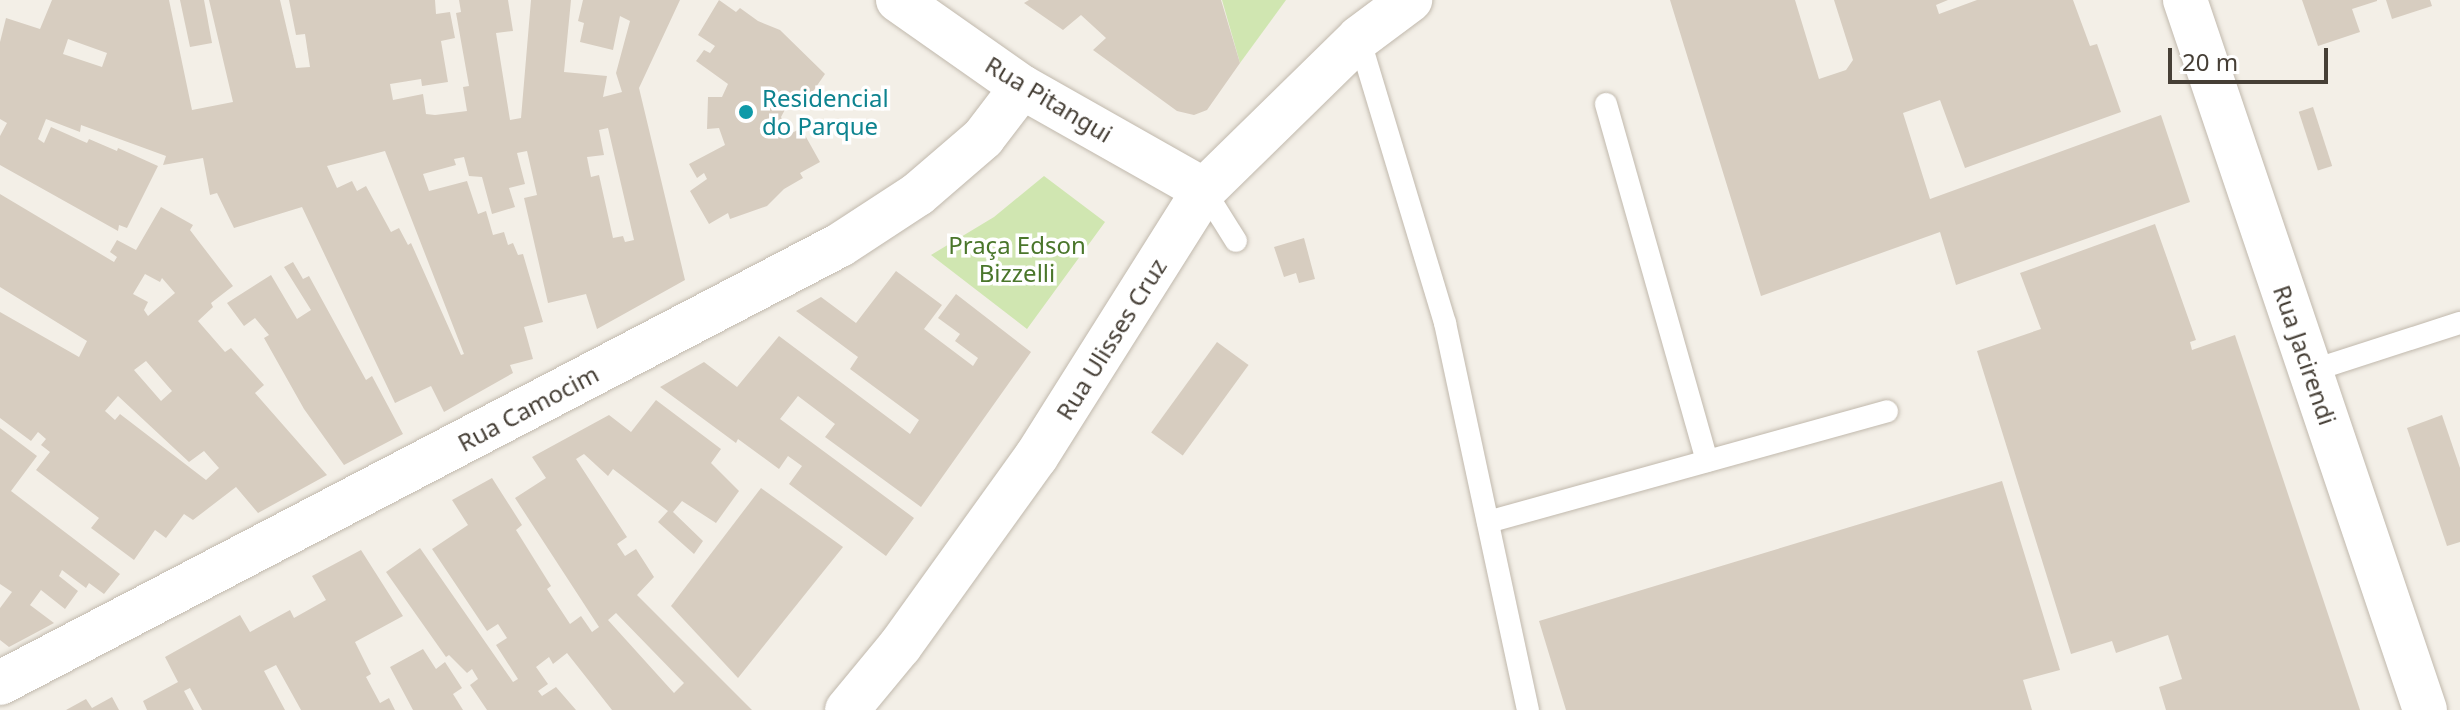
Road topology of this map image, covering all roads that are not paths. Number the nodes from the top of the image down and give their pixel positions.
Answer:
1 (898, 0) edge
2 (1410, 0) edge
3 (2185, 0) edge
4 (1359, 38) junction
5 (1022, 87) junction
6 (1606, 104) dead end
7 (1204, 190) junction
8 (1236, 241) dead end
9 (2460, 323) edge
10 (2311, 371) junction
11 (1887, 411) dead end
12 (1707, 461) junction
13 (1488, 522) junction
14 (0, 683) edge
15 (847, 710) edge
16 (1528, 710) edge
17 (2425, 710) edge

1 - 5 street, Rua Pitangui
2 - 4 street, Rua Ulisses Cruz
3 - 10 street, Rua Jacirendi
4 - 7 street, Rua Ulisses Cruz
4 - 13 lane
5 - 7 street, Rua Pitangui
5 - 14 street, Rua Camocim
6 - 12 lane
7 - 8 lane
7 - 15 street, Rua Ulisses Cruz
9 - 10 lane
10 - 17 street, Rua Jacirendi
11 - 12 lane
12 - 13 lane
13 - 16 lane

